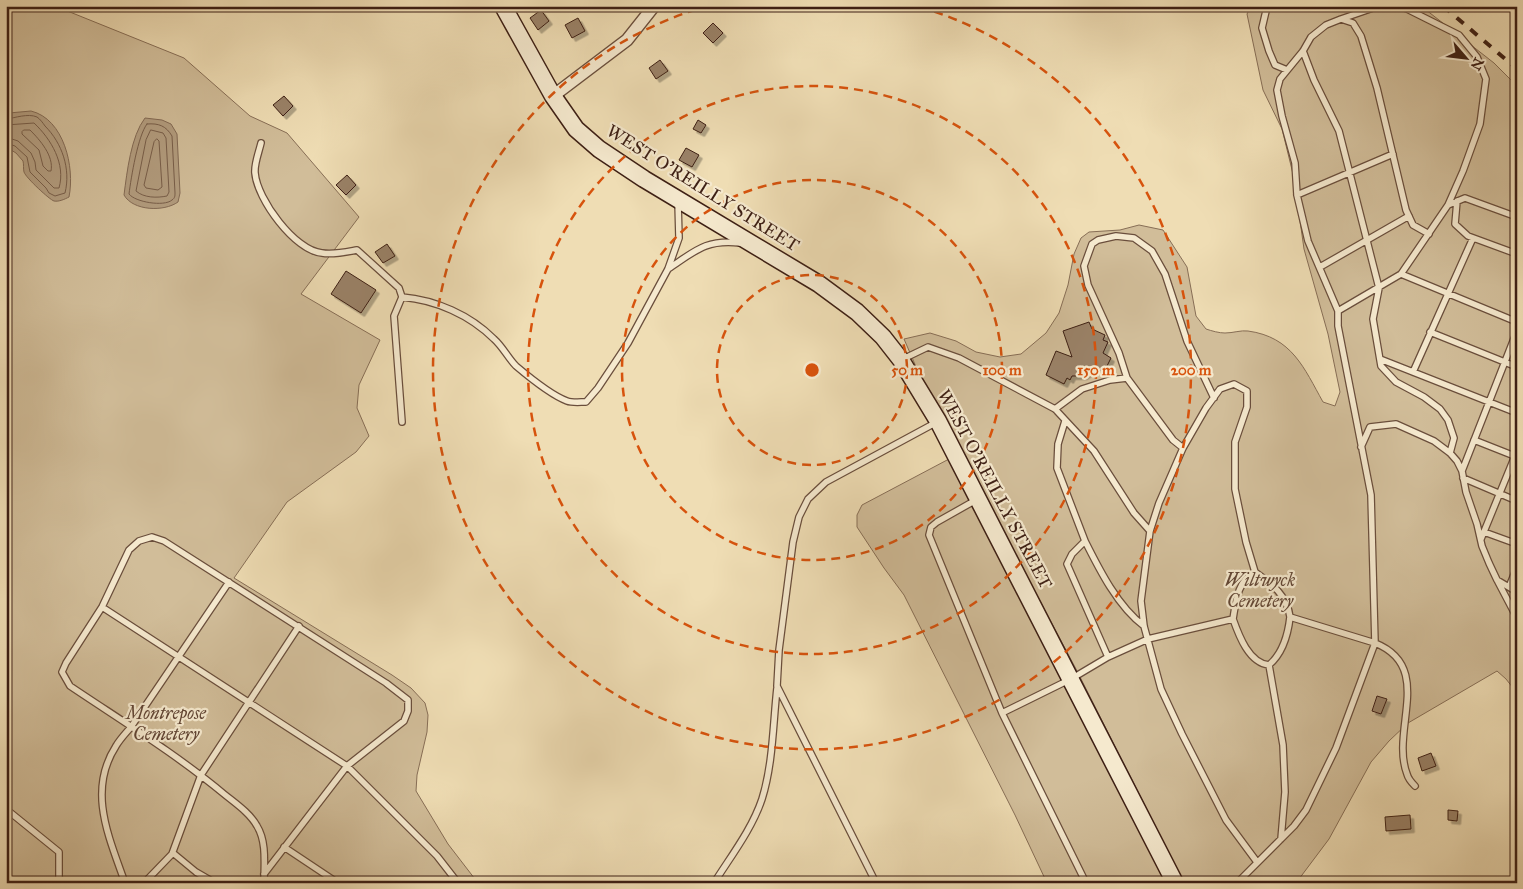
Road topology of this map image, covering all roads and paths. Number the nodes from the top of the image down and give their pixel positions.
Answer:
1 (503, 6) edge
2 (654, 6) edge
3 (1379, 6) edge
4 (1398, 6) edge
5 (1266, 10) dead end
6 (1341, 19) junction
7 (1303, 52) junction
8 (1287, 70) junction
9 (553, 96) junction
10 (262, 143) dead end
11 (1393, 154) junction
12 (1350, 172) junction
13 (1297, 195) junction
14 (678, 200) junction
15 (1458, 201) junction
16 (1448, 205) junction
17 (1409, 216) junction
18 (1517, 217) edge
19 (1429, 234) junction
20 (1473, 238) junction
21 (1367, 240) junction
22 (752, 244) junction
23 (1517, 254) edge
24 (1320, 267) junction
25 (668, 269) junction
26 (1401, 274) junction
27 (1379, 288) junction
28 (1448, 294) junction
29 (402, 297) junction
30 (1338, 311) junction
31 (1517, 322) edge
32 (1517, 331) edge
33 (1430, 332) junction
34 (1380, 359) junction
35 (901, 360) junction
36 (1504, 363) junction
37 (1517, 367) edge
38 (1414, 372) junction
39 (1127, 378) junction
40 (1214, 398) junction
41 (1489, 401) junction
42 (1055, 409) junction
43 (1517, 413) edge
44 (938, 421) junction
45 (1065, 421) junction
46 (402, 422) dead end
47 (1474, 440) junction
48 (1361, 447) junction
49 (1183, 448) junction
50 (1450, 453) junction
51 (1516, 455) edge
52 (1462, 475) junction
53 (1499, 494) junction
54 (978, 499) junction
55 (1517, 501) edge
56 (1150, 531) junction
57 (1484, 532) junction
58 (1481, 540) junction
59 (1085, 541) junction
60 (1517, 544) edge
61 (1517, 567) edge
62 (1255, 572) junction
63 (1497, 580) junction
64 (229, 582) junction
65 (1509, 587) junction
66 (1517, 592) edge
67 (102, 607) junction
68 (1290, 617) junction
69 (1517, 618) edge
70 (1233, 619) junction
71 (299, 626) junction
72 (1144, 626) junction
73 (1148, 639) junction
74 (1374, 643) junction
75 (179, 657) junction
76 (1108, 657) junction
77 (1269, 665) junction
78 (1070, 679) junction
79 (777, 686) junction
80 (249, 702) junction
81 (1002, 713) junction
82 (131, 728) junction
83 (347, 766) junction
84 (201, 775) junction
85 (1415, 786) dead end
86 (6, 809) edge
87 (1281, 838) junction
88 (284, 847) junction
89 (173, 853) junction
90 (1258, 862) junction
91 (264, 874) junction
92 (59, 883) edge
93 (125, 883) edge
94 (144, 883) edge
95 (215, 883) edge
96 (264, 883) edge
97 (338, 883) edge
98 (458, 883) edge
99 (714, 883) edge
100 (876, 883) edge
101 (1086, 883) edge
102 (1175, 883) edge
103 (1237, 883) edge

1 - 9 street, WEST O'REILLY STREET
2 - 9 street
3 - 6 lane
4 - 16 lane
5 - 8 lane
6 - 7 lane
6 - 11 lane
7 - 8 lane
7 - 12 lane
8 - 13 lane
9 - 14 street, WEST O'REILLY STREET
10 - 29 lane
11 - 12 lane
11 - 17 lane
12 - 13 lane
12 - 21 lane
13 - 24 lane
14 - 22 street, WEST O'REILLY STREET
14 - 25 lane
15 - 16 lane
15 - 18 lane
15 - 20 lane
16 - 19 lane
17 - 19 lane
17 - 21 lane
19 - 26 lane
20 - 23 lane
20 - 28 lane
21 - 24 lane
21 - 27 lane
22 - 25 lane
22 - 35 street, WEST O'REILLY STREET
24 - 30 lane
25 - 29 lane
26 - 27 lane
26 - 28 lane
27 - 30 lane
27 - 34 lane
28 - 31 lane
28 - 33 lane
29 - 46 lane
30 - 48 lane
32 - 36 lane
33 - 36 lane
33 - 38 lane
34 - 38 lane
34 - 50 lane
35 - 42 lane
35 - 44 street, WEST O'REILLY STREET
36 - 37 lane
36 - 41 lane
38 - 41 lane
39 - 40 lane
39 - 42 lane
39 - 49 lane
40 - 49 lane
40 - 62 lane
41 - 43 lane
41 - 47 lane
42 - 45 lane
44 - 54 street, WEST O'REILLY STREET
44 - 79 lane
45 - 56 lane
45 - 59 lane
47 - 51 lane
47 - 52 lane
48 - 50 lane
48 - 74 lane
49 - 56 lane
50 - 52 lane
51 - 53 lane
52 - 53 lane
52 - 58 lane
53 - 55 lane
53 - 57 lane
54 - 78 street, WEST O'REILLY STREET
54 - 81 lane
56 - 72 lane
57 - 58 lane
57 - 60 lane
58 - 63 lane
59 - 72 lane
59 - 76 lane
61 - 65 lane
62 - 68 lane
62 - 70 lane
63 - 65 lane
63 - 69 lane
64 - 67 lane
64 - 71 lane
64 - 75 lane
65 - 66 lane
67 - 75 lane
67 - 82 lane
68 - 74 lane
68 - 77 lane
70 - 73 lane
70 - 77 lane
71 - 80 lane
71 - 83 lane
72 - 73 lane
73 - 76 lane
73 - 90 lane
74 - 85 lane
74 - 87 lane
75 - 80 lane
75 - 82 lane
76 - 78 lane
77 - 87 lane
78 - 81 lane
78 - 102 street, WEST O'REILLY STREET
79 - 99 lane
79 - 100 lane
80 - 83 lane
80 - 84 lane
81 - 101 lane
82 - 84 lane
82 - 93 lane
83 - 88 lane
83 - 98 lane
84 - 89 lane
84 - 91 lane
86 - 92 lane
87 - 90 lane
88 - 91 lane
88 - 97 lane
89 - 94 lane
89 - 95 lane
90 - 103 lane
91 - 96 lane

